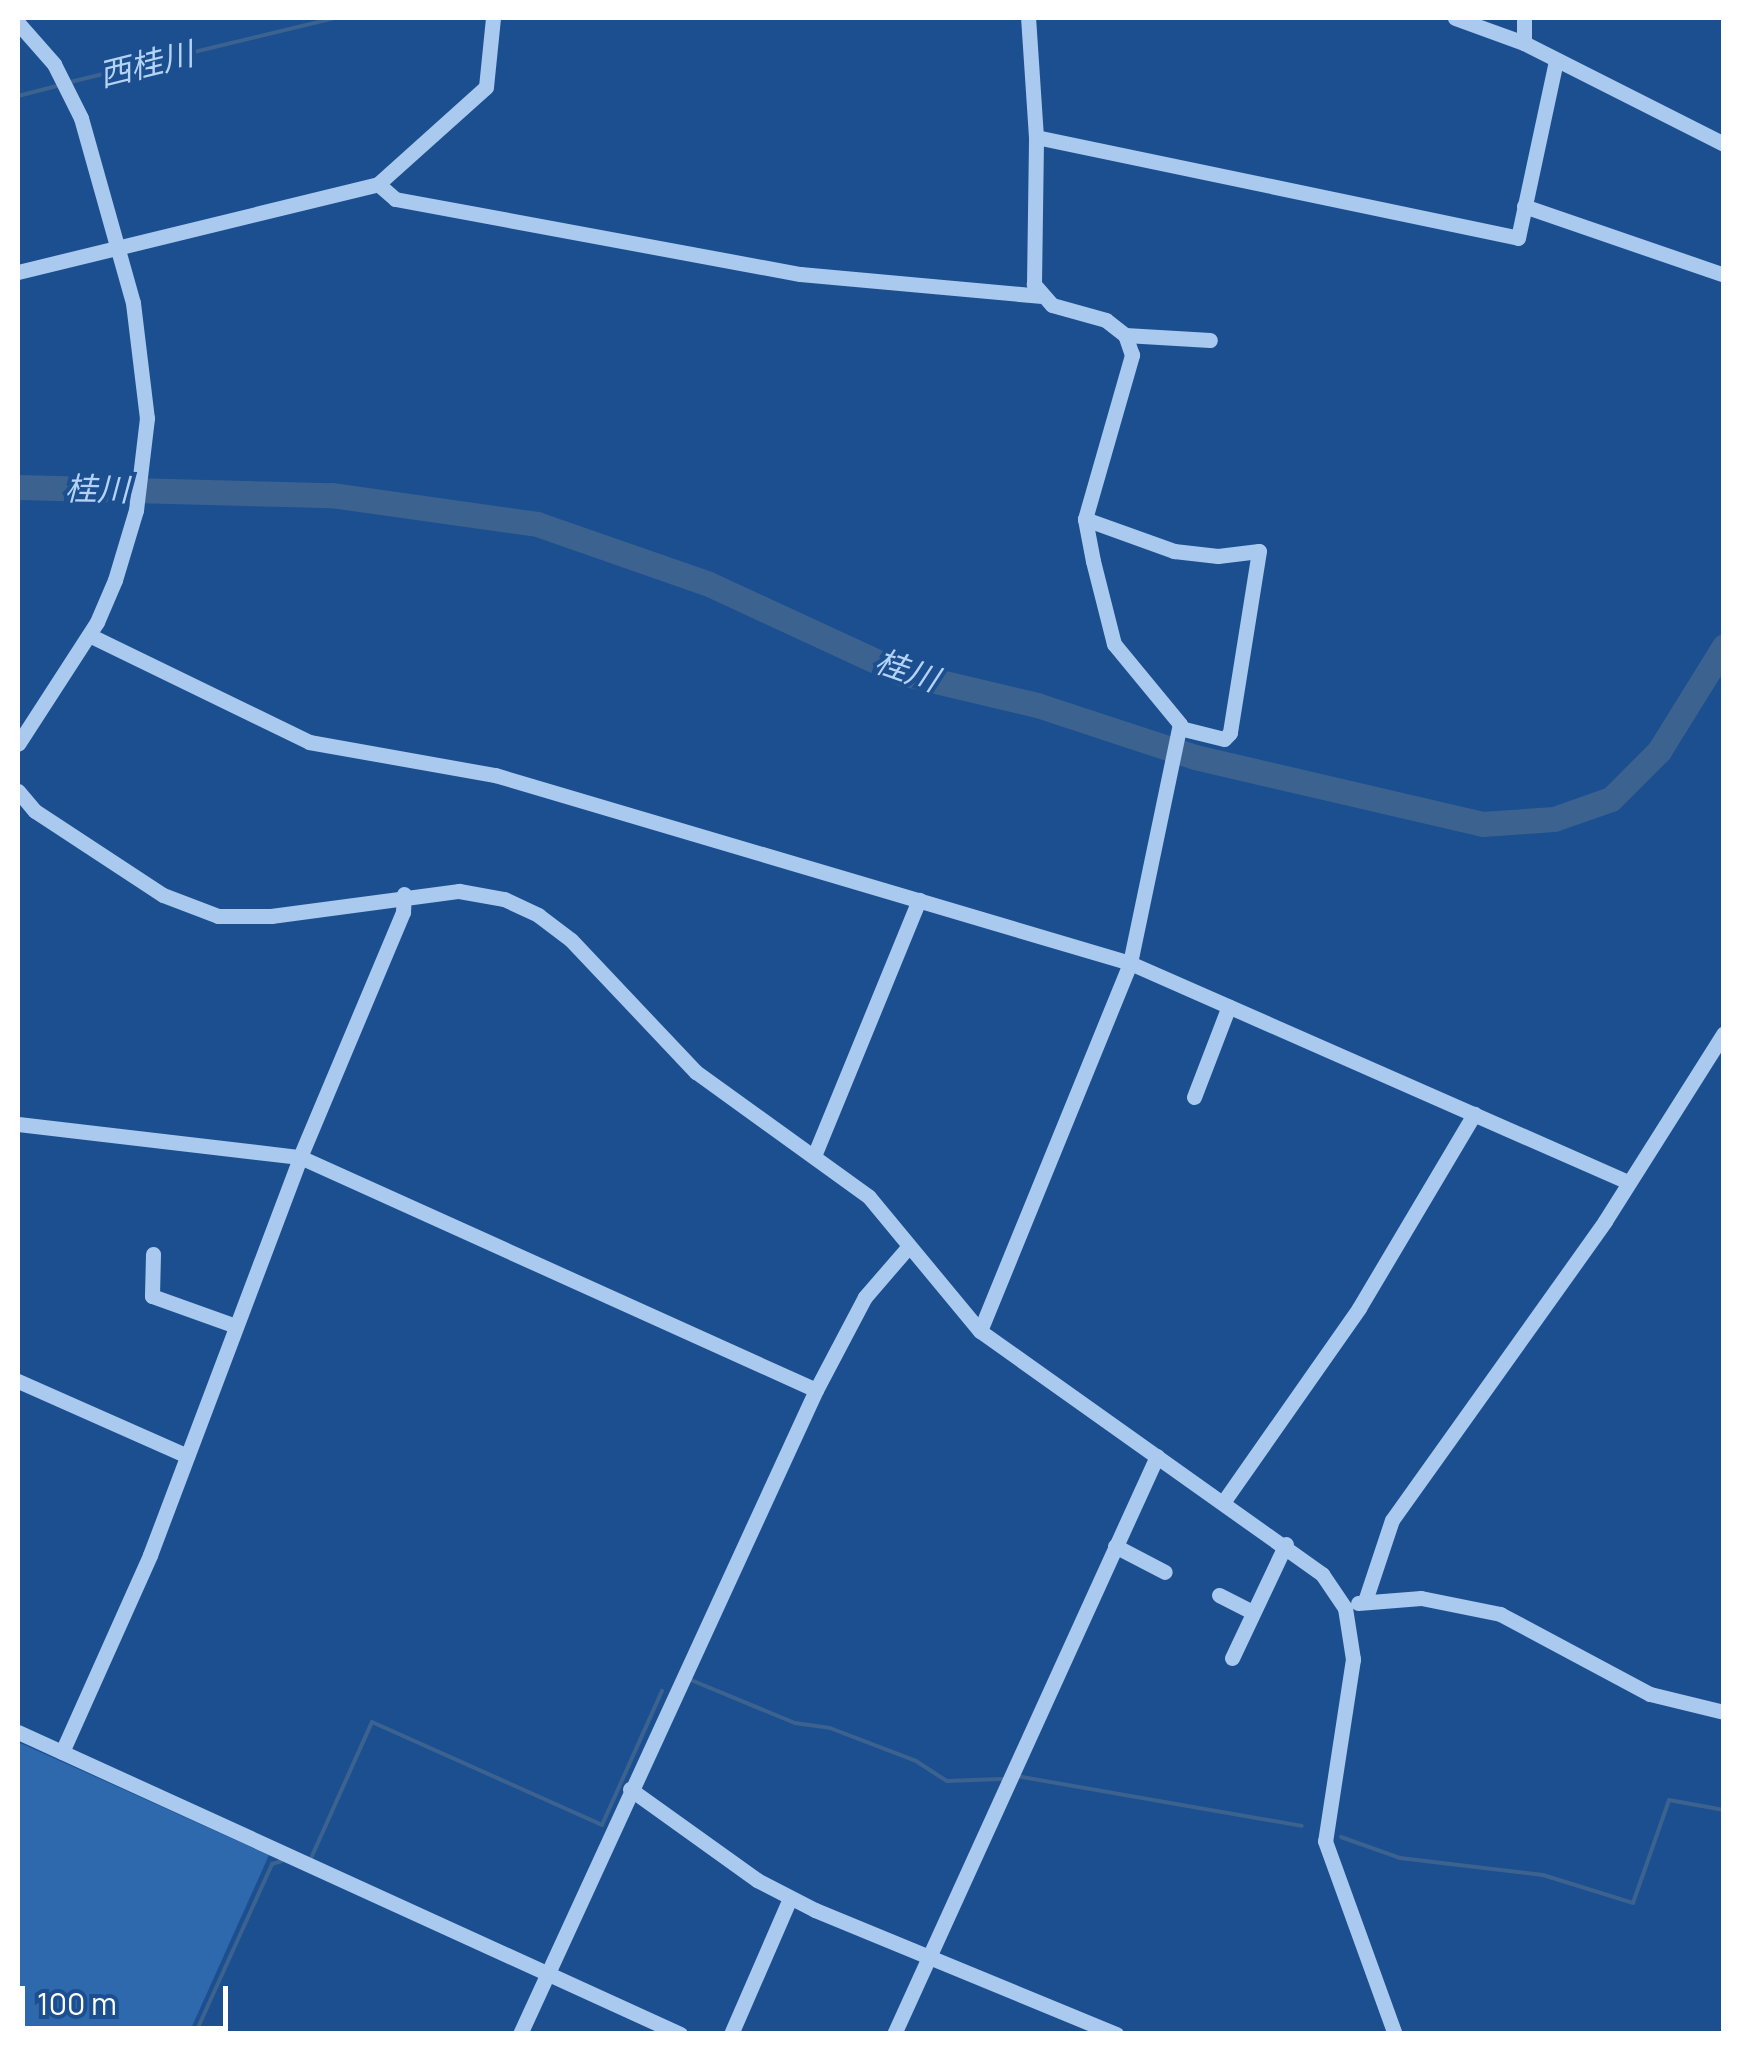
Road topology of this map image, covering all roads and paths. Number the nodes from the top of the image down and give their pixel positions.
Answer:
1 (493, 18) edge
2 (1028, 18) edge
3 (1454, 18) edge
4 (1524, 18) edge
5 (18, 23) edge
6 (1524, 43) junction
7 (1556, 60) junction
8 (1036, 137) junction
9 (1724, 144) edge
10 (378, 184) junction
11 (1524, 206) junction
12 (118, 248) junction
13 (18, 272) edge
14 (1724, 274) edge
15 (1042, 296) junction
16 (1125, 335) junction
17 (1210, 340) dead end
18 (1086, 519) junction
19 (88, 635) junction
20 (1179, 732) junction
21 (18, 744) edge
22 (18, 791) edge
23 (404, 894) junction
24 (919, 900) junction
25 (1130, 962) junction
26 (1229, 1006) junction
27 (1724, 1033) edge
28 (1194, 1098) dead end
29 (1474, 1114) junction
30 (18, 1124) edge
31 (814, 1156) junction
32 (300, 1157) junction
33 (1628, 1182) junction
34 (910, 1246) junction
35 (153, 1254) dead end
36 (236, 1326) junction
37 (980, 1330) junction
38 (18, 1381) edge
39 (816, 1390) junction
40 (186, 1456) junction
41 (1158, 1456) junction
42 (1224, 1500) junction
43 (1286, 1544) junction
44 (1115, 1546) junction
45 (1164, 1572) dead end
46 (1219, 1595) dead end
47 (1365, 1601) junction
48 (1345, 1608) junction
49 (1253, 1612) junction
50 (1232, 1658) dead end
51 (1724, 1712) edge
52 (18, 1732) edge
53 (62, 1752) junction
54 (630, 1789) junction
55 (790, 1898) junction
56 (928, 1957) junction
57 (547, 1975) junction
58 (520, 2034) edge
59 (680, 2034) edge
60 (732, 2034) edge
61 (894, 2034) edge
62 (1116, 2034) edge
63 (1395, 2034) edge

1 - 10 street
2 - 8 street
3 - 6 street
4 - 6 street
5 - 12 street
6 - 7 street
7 - 9 street
7 - 11 street
8 - 11 street
8 - 15 street
10 - 12 street
10 - 15 street
11 - 14 street
12 - 13 street
12 - 19 street
15 - 16 street
16 - 17 street
16 - 18 street
18 - 20 street
18 - 20 street
19 - 21 street
19 - 24 street
20 - 25 street
22 - 23 street
23 - 31 street
23 - 32 street
24 - 25 street
24 - 31 street
25 - 26 street
25 - 37 street
26 - 28 street
26 - 29 street
27 - 33 street
29 - 33 street
29 - 42 street
30 - 32 street
31 - 34 street
32 - 36 street
32 - 39 street
33 - 47 street
34 - 37 street
34 - 39 street
35 - 36 street
36 - 40 street
37 - 41 street
38 - 40 street
39 - 54 street
40 - 53 street
41 - 42 street
41 - 44 street
42 - 43 street
43 - 48 street
43 - 49 street
44 - 45 street
44 - 56 street
46 - 49 street
47 - 48 street
47 - 51 street
48 - 63 street
49 - 50 street
52 - 53 street
53 - 57 street
54 - 55 street
54 - 57 street
55 - 56 street
55 - 60 street
56 - 61 street
56 - 62 street
57 - 58 street
57 - 59 street

